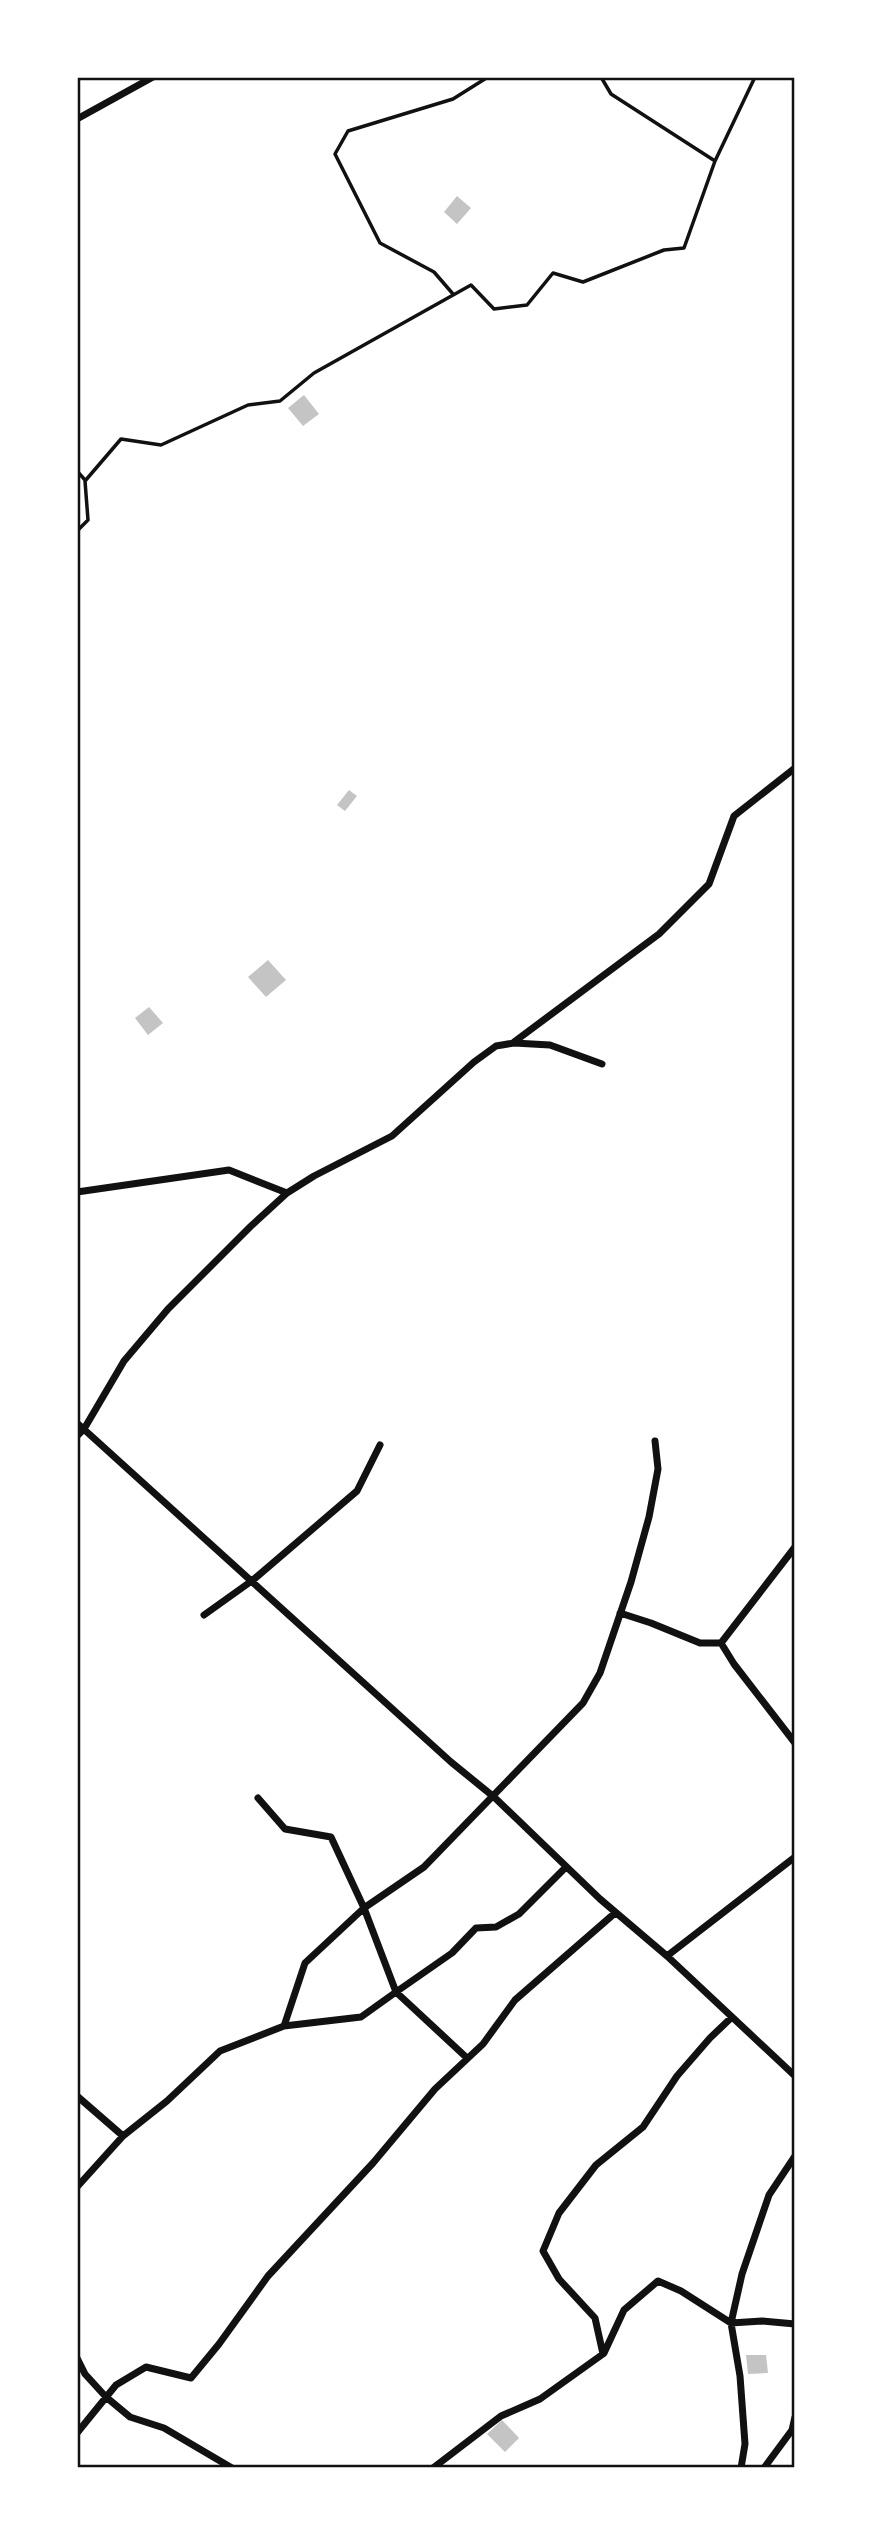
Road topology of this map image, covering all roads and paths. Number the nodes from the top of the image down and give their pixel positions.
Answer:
1 (153, 77) edge
2 (488, 77) edge
3 (601, 77) edge
4 (755, 77) edge
5 (77, 118) edge
6 (715, 161) junction
7 (453, 294) junction
8 (77, 471) edge
9 (85, 481) junction
10 (77, 531) edge
11 (795, 768) edge
12 (514, 1042) junction
13 (602, 1064) dead end
14 (77, 1192) edge
15 (287, 1193) junction
16 (77, 1423) edge
17 (84, 1430) junction
18 (77, 1436) edge
19 (655, 1441) dead end
20 (380, 1445) dead end
21 (795, 1547) edge
22 (253, 1580) junction
23 (621, 1614) junction
24 (204, 1615) dead end
25 (721, 1643) junction
26 (795, 1743) edge
27 (494, 1797) junction
28 (258, 1798) dead end
29 (795, 1857) edge
30 (566, 1867) junction
31 (365, 1908) junction
32 (615, 1913) junction
33 (667, 1956) junction
34 (396, 1992) junction
35 (732, 2017) junction
36 (284, 2026) junction
37 (467, 2058) junction
38 (795, 2076) edge
39 (77, 2096) edge
40 (123, 2136) junction
41 (795, 2156) edge
42 (77, 2188) edge
43 (732, 2322) junction
44 (795, 2324) edge
45 (603, 2354) junction
46 (77, 2358) edge
47 (106, 2397) junction
48 (795, 2417) edge
49 (77, 2433) edge
50 (232, 2468) edge
51 (433, 2468) edge
52 (741, 2468) edge
53 (764, 2468) edge

1 - 5 street
2 - 7 path
3 - 6 path
4 - 6 path
6 - 7 path
7 - 9 path
8 - 9 path
9 - 10 path
11 - 12 street
12 - 13 street
12 - 15 street
14 - 15 street
15 - 17 street
16 - 17 street
17 - 18 street
17 - 22 street
19 - 23 street
20 - 22 street
21 - 25 street
22 - 24 street
22 - 27 street
23 - 25 street
23 - 27 street
25 - 26 street
27 - 30 street
27 - 31 street
28 - 31 street
29 - 33 street
30 - 32 street
30 - 34 street
31 - 34 street
31 - 36 street
32 - 33 street
32 - 37 street
33 - 35 street
34 - 36 street
34 - 37 street
35 - 38 street
35 - 45 street
36 - 40 street
37 - 47 street
39 - 40 street
40 - 42 street
41 - 43 street
43 - 44 street
43 - 45 street
43 - 52 street
45 - 51 street
46 - 47 street
47 - 49 street
47 - 50 street
48 - 53 street

